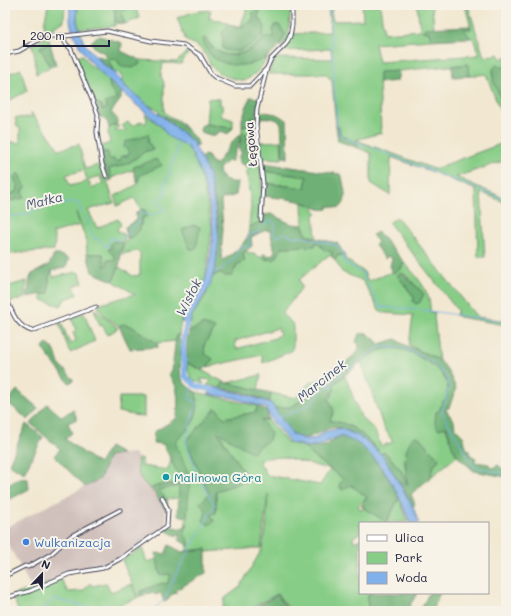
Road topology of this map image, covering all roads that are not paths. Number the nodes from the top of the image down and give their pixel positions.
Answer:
1 (292, 5) edge
2 (62, 36) junction
3 (5, 54) edge
4 (267, 68) junction
5 (106, 176) dead end
6 (261, 220) dead end
7 (5, 296) edge
8 (96, 307) dead end
9 (162, 497) dead end
10 (120, 510) dead end
11 (5, 576) edge
12 (5, 598) edge

1 - 4 street, Łęgowa
2 - 3 street, Łęgowa
2 - 4 street, Łęgowa
2 - 5 street
4 - 6 street, Łęgowa
7 - 8 street
9 - 12 street
10 - 11 street

